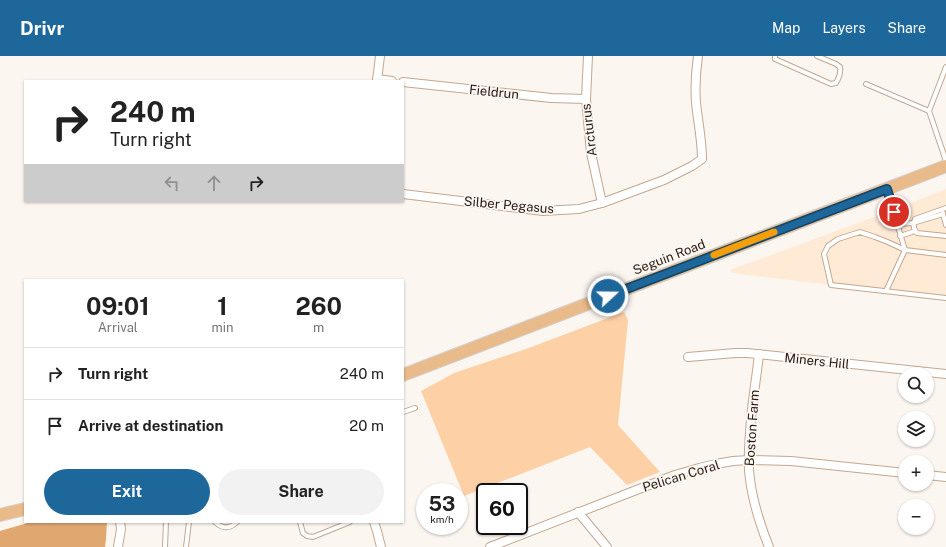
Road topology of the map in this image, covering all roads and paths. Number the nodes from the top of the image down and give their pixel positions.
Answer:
1 (380, 56) edge
2 (588, 56) edge
3 (698, 56) edge
4 (776, 56) edge
5 (817, 56) edge
6 (946, 67) edge
7 (377, 80) edge
8 (404, 82) edge
9 (866, 84) dead end
10 (586, 98) junction
11 (928, 111) junction
12 (946, 161) edge
13 (946, 166) edge
14 (887, 189) junction
15 (404, 194) edge
16 (602, 203) junction
17 (945, 208) edge
18 (943, 214) junction
19 (913, 223) junction
20 (897, 224) junction
21 (946, 224) edge
22 (916, 231) junction
23 (900, 236) junction
24 (946, 236) edge
25 (905, 250) junction
26 (946, 255) edge
27 (886, 291) junction
28 (946, 298) edge
29 (759, 354) junction
30 (688, 357) dead end
31 (946, 374) edge
32 (404, 375) edge
33 (415, 408) dead end
34 (404, 412) edge
35 (749, 460) junction
36 (898, 472) edge
37 (934, 476) edge
38 (946, 477) edge
39 (24, 508) edge
40 (578, 512) junction
41 (0, 515) edge
42 (120, 523) edge
43 (166, 523) edge
44 (189, 523) edge
45 (216, 523) edge
46 (236, 523) edge
47 (300, 523) edge
48 (348, 523) edge
49 (374, 523) edge
50 (118, 547) edge
51 (165, 547) edge
52 (186, 547) edge
53 (381, 547) edge
54 (490, 547) edge
55 (607, 547) edge
56 (769, 547) edge

1 - 7 street
2 - 10 street, Arcturus
3 - 16 street, Silber Pegasus
4 - 5 lane
6 - 11 lane
8 - 10 street, Fieldrun
9 - 11 lane
10 - 16 street, Arcturus
11 - 12 lane
13 - 14 main road, Seguin Road
14 - 20 lane
14 - 32 main road, Seguin Road
15 - 16 street, Silber Pegasus
17 - 18 lane
17 - 19 lane
18 - 19 lane
18 - 21 lane
19 - 20 lane
19 - 22 lane
20 - 23 lane
22 - 23 lane
22 - 24 lane
23 - 25 lane
25 - 26 lane
25 - 27 lane
25 - 27 lane
27 - 28 lane
29 - 30 street, Miners Hill
29 - 31 street, Miners Hill
29 - 35 street, Boston Farm
33 - 34 lane
35 - 36 street, Pelican Coral
35 - 40 street, Pelican Coral
35 - 56 street, Boston Farm
37 - 38 street
39 - 41 main road
40 - 54 street, Pelican Coral
40 - 55 street
42 - 50 street
43 - 51 lane
44 - 52 lane
45 - 46 lane
47 - 48 lane
49 - 53 street

